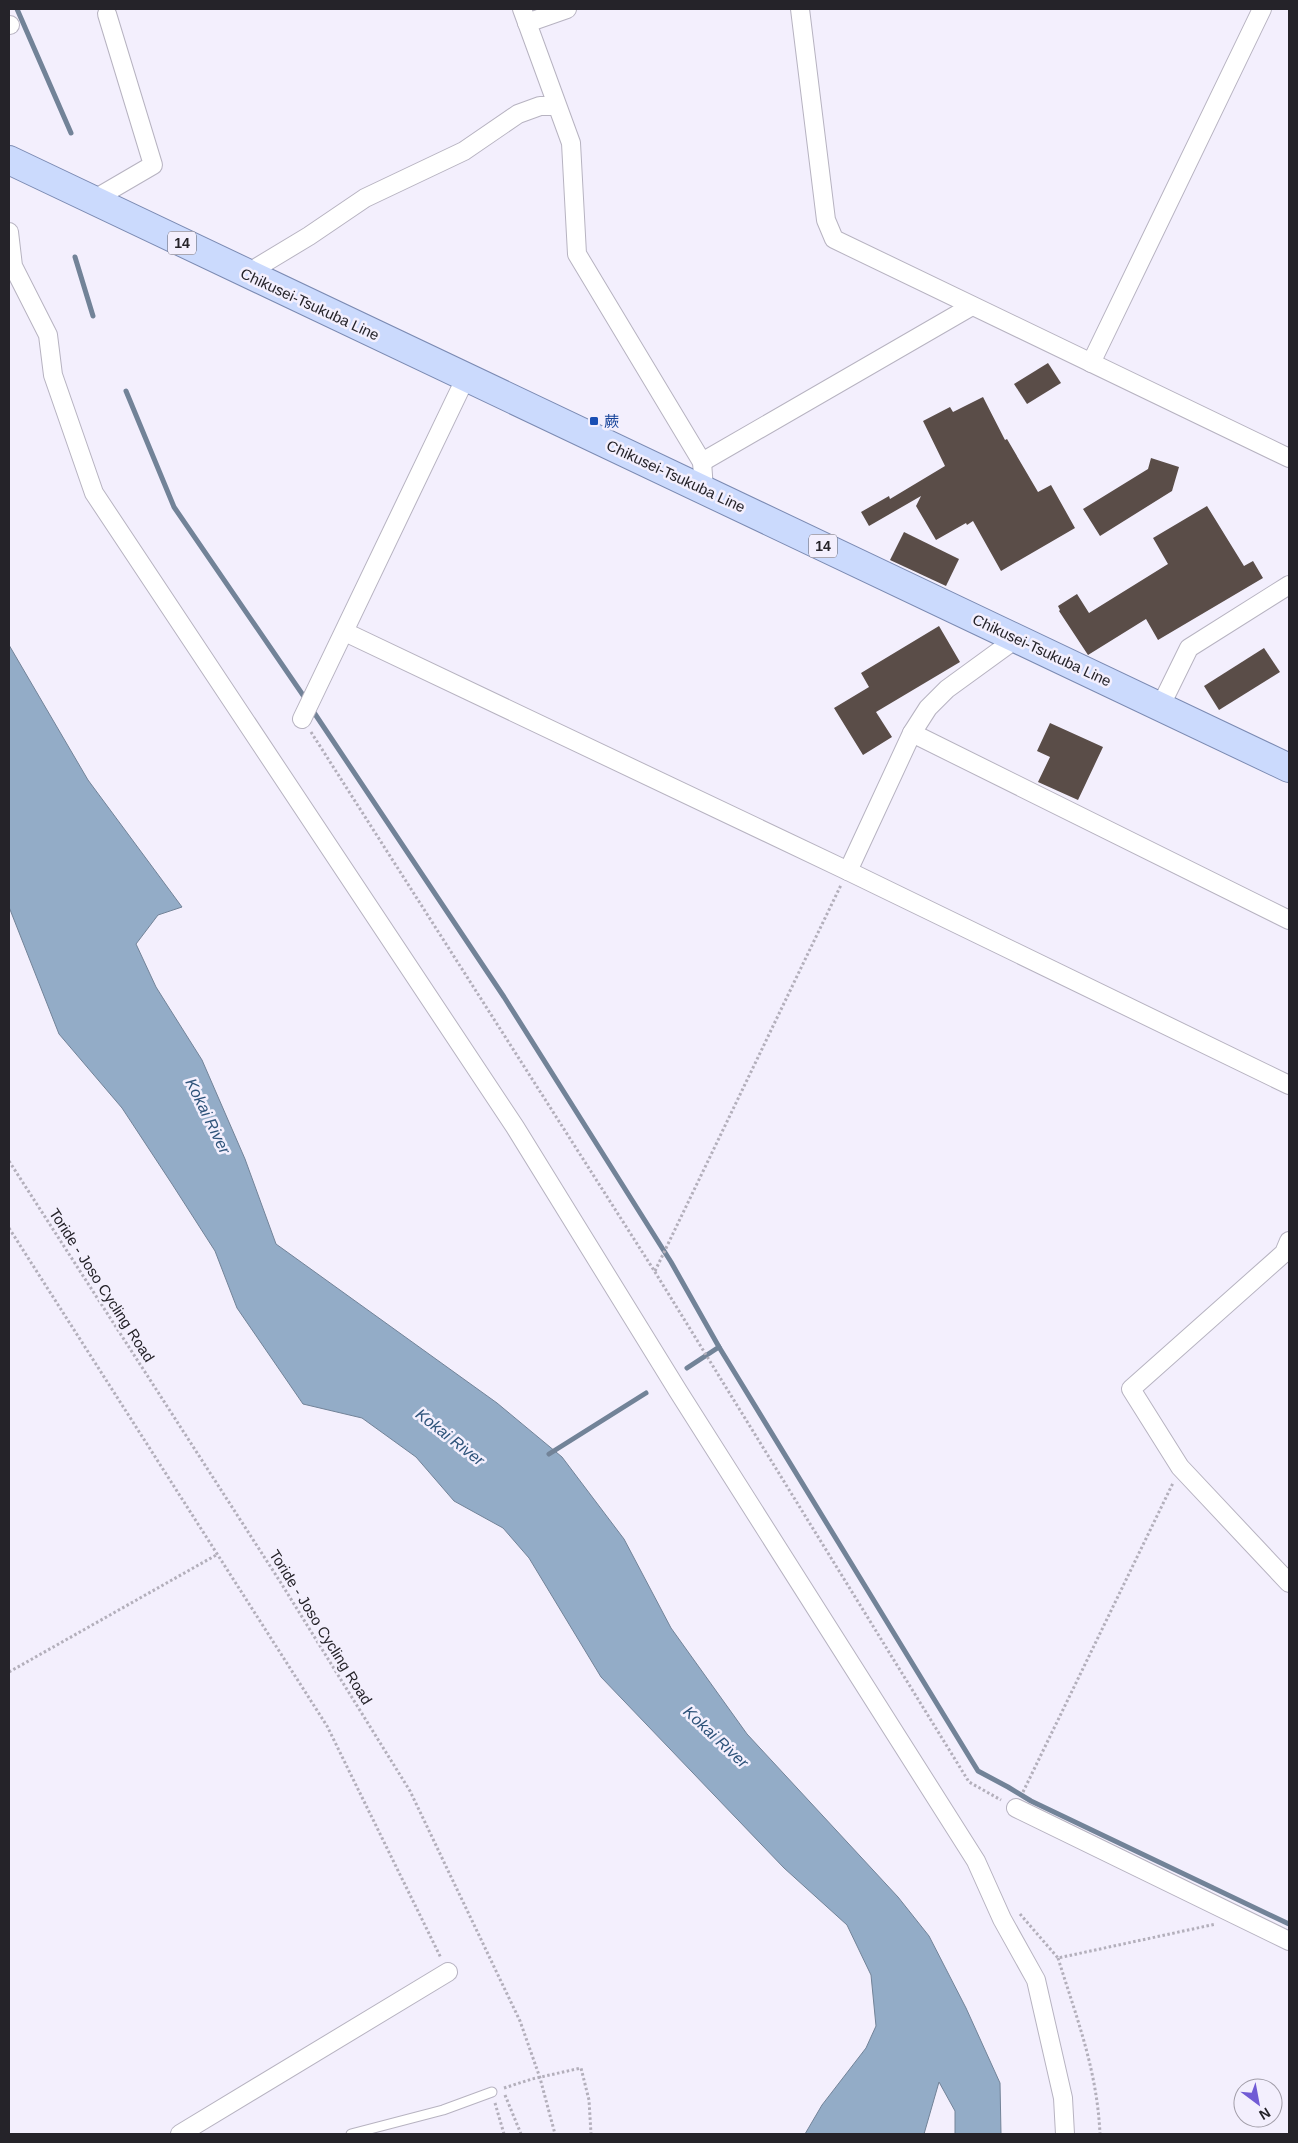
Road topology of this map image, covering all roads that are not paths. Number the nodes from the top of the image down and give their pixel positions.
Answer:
1 (567, 9) edge
2 (800, 9) edge
3 (1262, 9) edge
4 (107, 14) dead end
5 (525, 16) edge
6 (556, 106) junction
7 (9, 160) edge
8 (93, 200) junction
9 (9, 232) edge
10 (246, 274) junction
11 (972, 306) junction
12 (1091, 363) junction
13 (466, 377) junction
14 (1289, 458) edge
15 (702, 462) junction
16 (704, 489) junction
17 (1289, 585) edge
18 (345, 632) junction
19 (1016, 638) junction
20 (1160, 707) junction
21 (307, 710) road end
22 (912, 733) junction
23 (1289, 768) edge
24 (848, 871) junction
25 (1289, 920) edge
26 (1289, 1085) edge
27 (1289, 1241) edge
28 (1289, 1583) edge
29 (1016, 1808) road end
30 (1289, 1942) edge
31 (448, 1972) road end
32 (492, 2092) road end
33 (180, 2134) edge
34 (351, 2134) edge
35 (1065, 2134) edge

1 - 5 street
2 - 11 street
3 - 12 street
4 - 8 street
5 - 6 street
6 - 10 street
6 - 15 street
7 - 8 main road, Chikusei-Tsukuba Line / 14
8 - 10 main road, Chikusei-Tsukuba Line / 14
9 - 35 street
10 - 13 main road, Chikusei-Tsukuba Line / 14
11 - 12 street
11 - 15 street
12 - 14 street
13 - 16 main road, Chikusei-Tsukuba Line / 14
13 - 18 street
15 - 16 street
16 - 19 main road, Chikusei-Tsukuba Line / 14
17 - 20 street
18 - 21 street
18 - 24 street
19 - 20 main road, Chikusei-Tsukuba Line / 14
19 - 22 street
20 - 23 main road, Chikusei-Tsukuba Line / 14
22 - 24 street
22 - 25 street
24 - 26 street
27 - 28 street
29 - 30 street
31 - 33 street
32 - 34 lane

